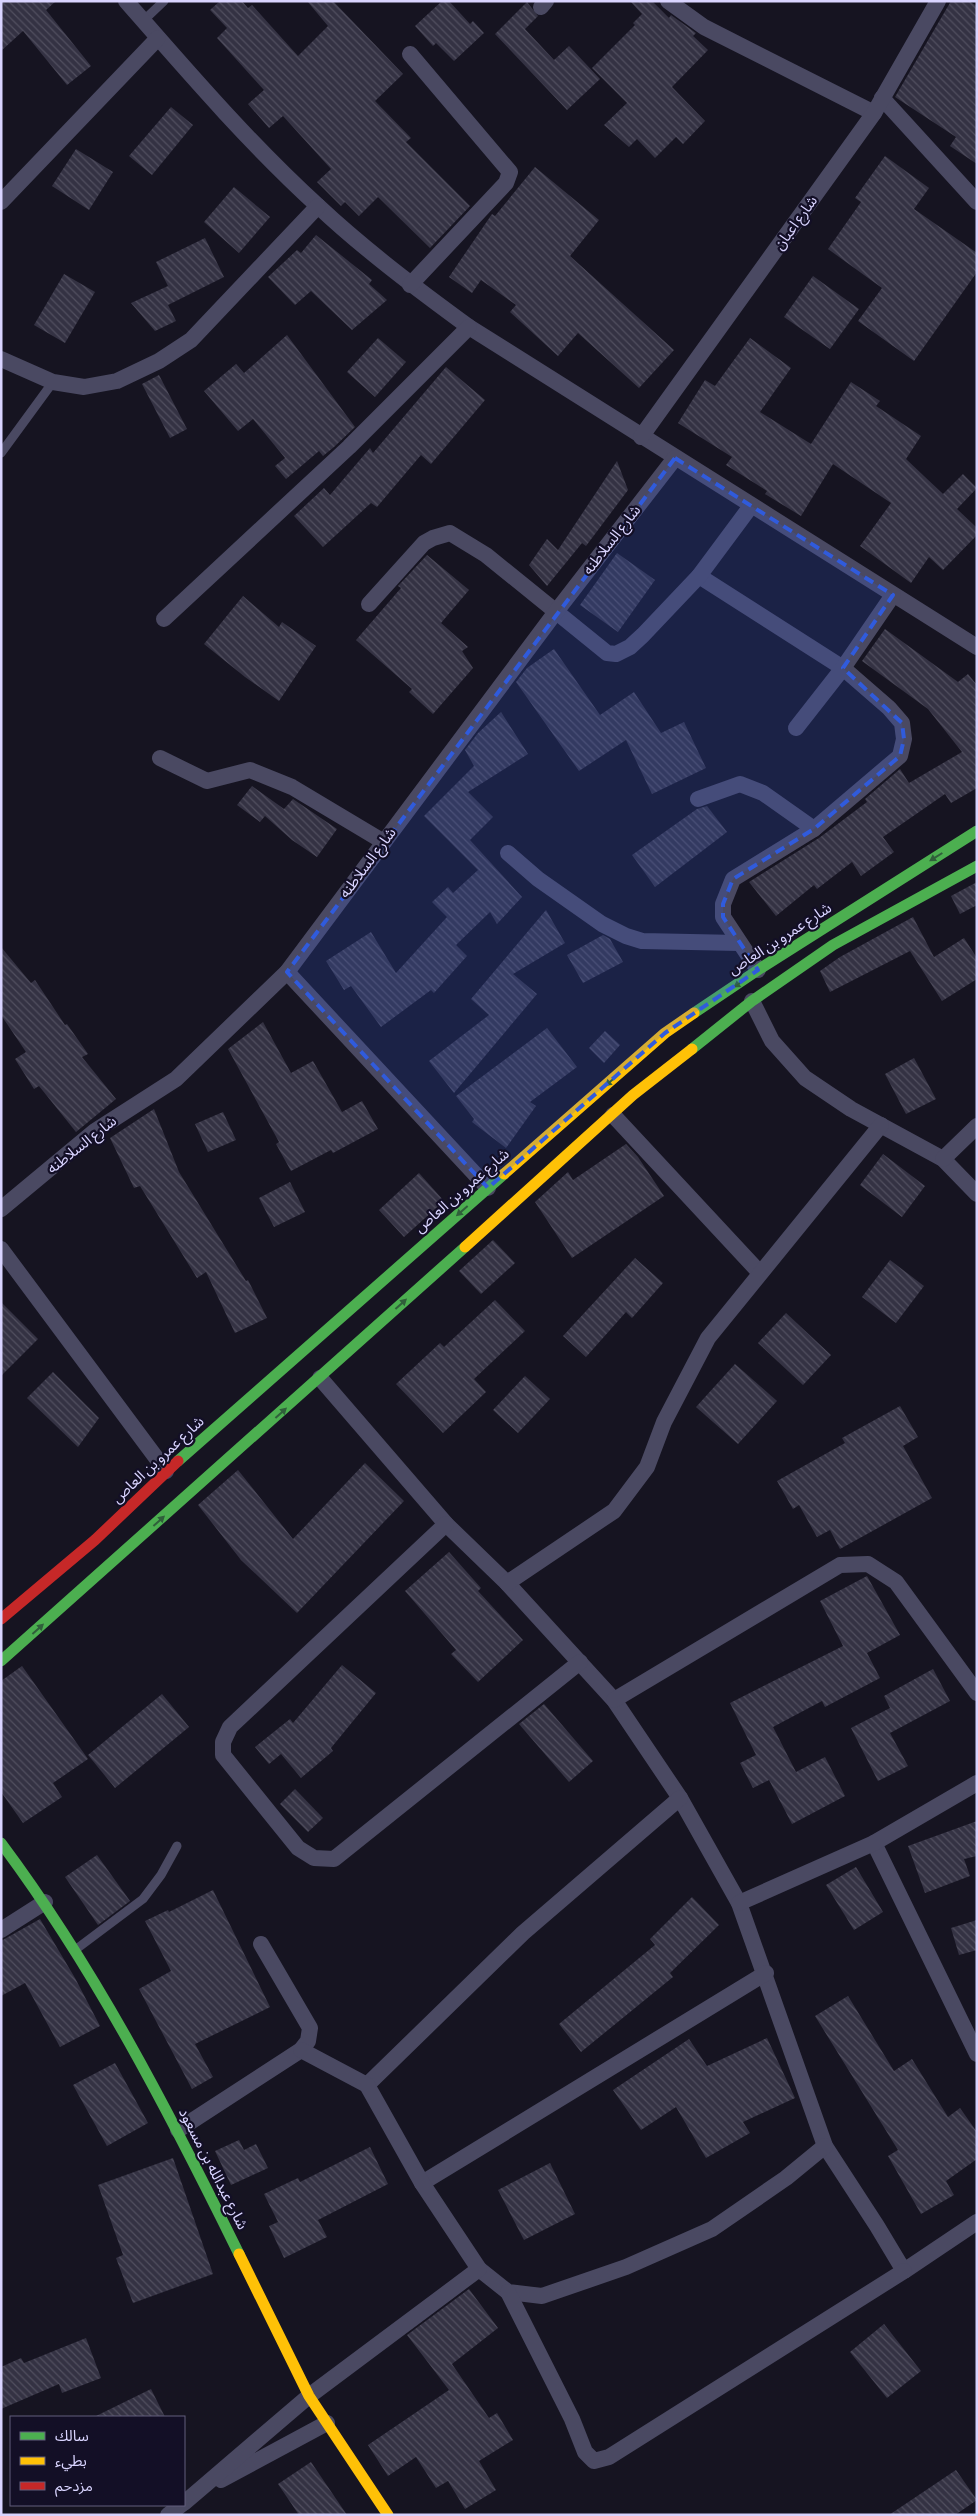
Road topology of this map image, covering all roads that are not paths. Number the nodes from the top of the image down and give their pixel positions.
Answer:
1 (126, 1) edge
2 (164, 1) edge
3 (668, 1) edge
4 (938, 1) edge
5 (143, 21) junction
6 (158, 38) junction
7 (410, 54) dead end
8 (882, 98) junction
9 (874, 113) junction
10 (1, 202) edge
11 (977, 202) edge
12 (318, 206) junction
13 (410, 285) junction
14 (469, 327) junction
15 (1, 360) edge
16 (53, 382) junction
17 (641, 437) junction
18 (1, 453) edge
19 (675, 458) junction
20 (751, 506) junction
21 (699, 576) junction
22 (893, 595) junction
23 (368, 604) dead end
24 (555, 613) junction
25 (164, 618) dead end
26 (976, 646) edge
27 (843, 668) junction
28 (796, 728) dead end
29 (160, 758) dead end
30 (698, 799) dead end
31 (814, 829) junction
32 (977, 831) edge
33 (384, 842) junction
34 (508, 852) dead end
35 (977, 866) edge
36 (739, 943) junction
37 (758, 970) junction
38 (287, 972) junction
39 (752, 1001) junction
40 (613, 1115) junction
41 (881, 1125) junction
42 (977, 1126) edge
43 (943, 1159) junction
44 (488, 1188) junction
45 (977, 1194) edge
46 (1, 1209) edge
47 (1, 1249) edge
48 (760, 1273) junction
49 (320, 1378) junction
50 (166, 1471) junction
51 (446, 1524) junction
52 (507, 1583) junction
53 (1, 1619) edge
54 (1, 1661) edge
55 (580, 1662) junction
56 (977, 1693) edge
57 (614, 1700) junction
58 (977, 1783) edge
59 (680, 1798) junction
60 (1, 1843) edge
61 (874, 1843) junction
62 (178, 1846) dead end
63 (45, 1902) junction
64 (739, 1903) junction
65 (1, 1930) edge
66 (261, 1944) dead end
67 (75, 1950) junction
68 (766, 1973) junction
69 (301, 2050) junction
70 (977, 2054) edge
71 (367, 2086) junction
72 (178, 2130) junction
73 (825, 2146) junction
74 (422, 2183) junction
75 (976, 2223) edge
76 (479, 2269) junction
77 (904, 2271) junction
78 (508, 2292) junction
79 (309, 2396) junction
80 (327, 2423) junction
81 (186, 2501) edge
82 (180, 2506) edge
83 (168, 2515) edge
84 (388, 2515) edge

1 - 5 street
2 - 5 lane
3 - 9 street
4 - 8 street, شارع اعبان
5 - 6 street
6 - 10 street
6 - 12 street
7 - 13 street
8 - 9 street, شارع اعبان
8 - 11 street
9 - 17 street, شارع اعبان
12 - 13 street
12 - 16 street
13 - 14 street
14 - 17 street
14 - 25 street
15 - 16 street
16 - 18 lane
17 - 19 street
19 - 20 street
19 - 24 street, شارع السلاطنه
20 - 21 street
20 - 22 street
21 - 24 street
21 - 27 street
22 - 26 street
22 - 27 street
23 - 24 street
24 - 33 street, شارع السلاطنه
27 - 28 street
27 - 31 street
29 - 33 street
30 - 31 street
31 - 36 street
32 -> 37 street, شارع عمرو بن العاص
33 - 38 street, شارع السلاطنه
34 - 36 street
35 - 39 street
36 - 37 street
37 -> 44 street, شارع عمرو بن العاص
38 - 44 street
38 - 46 street, شارع السلاطنه
39 - 40 street
39 - 41 street
40 - 48 street
49 -> 40 street
41 - 43 street
41 - 48 street
42 - 43 street
43 - 45 street
44 -> 50 street, شارع عمرو بن العاص
47 - 50 street
48 - 52 street
49 - 51 street
54 -> 49 street
50 - 53 street, شارع عمرو بن العاص
51 - 52 street
51 - 55 street
52 - 55 street
55 - 57 street
56 - 57 street
57 - 59 street
58 - 61 street
59 - 64 street
59 - 71 street
60 - 63 street, شارع عبدالله بن مسعود
61 - 64 street
61 - 70 street
62 - 67 lane
63 - 65 street
63 - 67 street, شارع عبدالله بن مسعود
64 - 68 street
66 - 69 street
67 - 72 street, شارع عبدالله بن مسعود
68 - 73 street
68 - 74 street
69 - 71 street
69 - 72 street
71 - 74 street
72 - 79 street, شارع عبدالله بن مسعود
73 - 77 street
73 - 78 street
74 - 76 street
75 - 77 street
76 - 78 street
76 - 79 street
77 - 78 street
79 - 80 street, شارع عبدالله بن مسعود
79 - 81 street
80 - 81 street
80 - 84 street, شارع عبدالله بن مسعود
82 - 83 street

